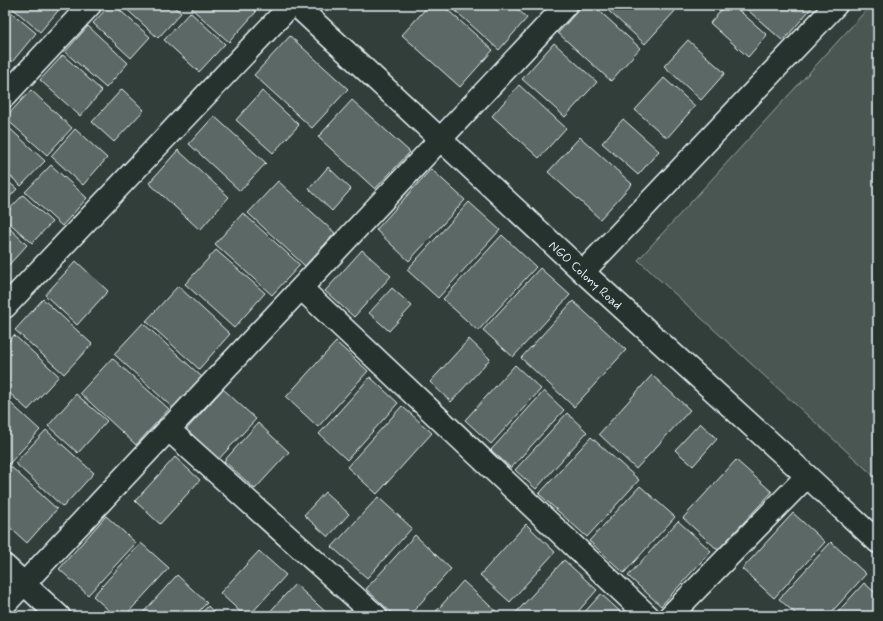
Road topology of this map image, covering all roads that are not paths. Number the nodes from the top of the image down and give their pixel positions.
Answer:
1 (90, 5) edge
2 (291, 5) edge
3 (296, 5) edge
4 (566, 5) edge
5 (836, 5) edge
6 (5, 96) edge
7 (440, 140) junction
8 (583, 272) junction
9 (302, 288) junction
10 (5, 307) edge
11 (168, 429) junction
12 (807, 476) junction
13 (878, 542) edge
14 (5, 566) edge
15 (24, 583) junction
16 (5, 604) edge
17 (59, 616) edge
18 (376, 616) edge
19 (648, 616) edge
20 (670, 616) edge

1 - 6 street
2 - 10 street
3 - 7 street, NGO Colony Road
4 - 7 street
5 - 8 street
7 - 8 street, NGO Colony Road
7 - 9 street
8 - 12 street, NGO Colony Road
9 - 11 street
9 - 19 street
11 - 15 street
11 - 18 street
12 - 13 street, NGO Colony Road
12 - 20 street
14 - 15 street
15 - 16 street
15 - 17 street

